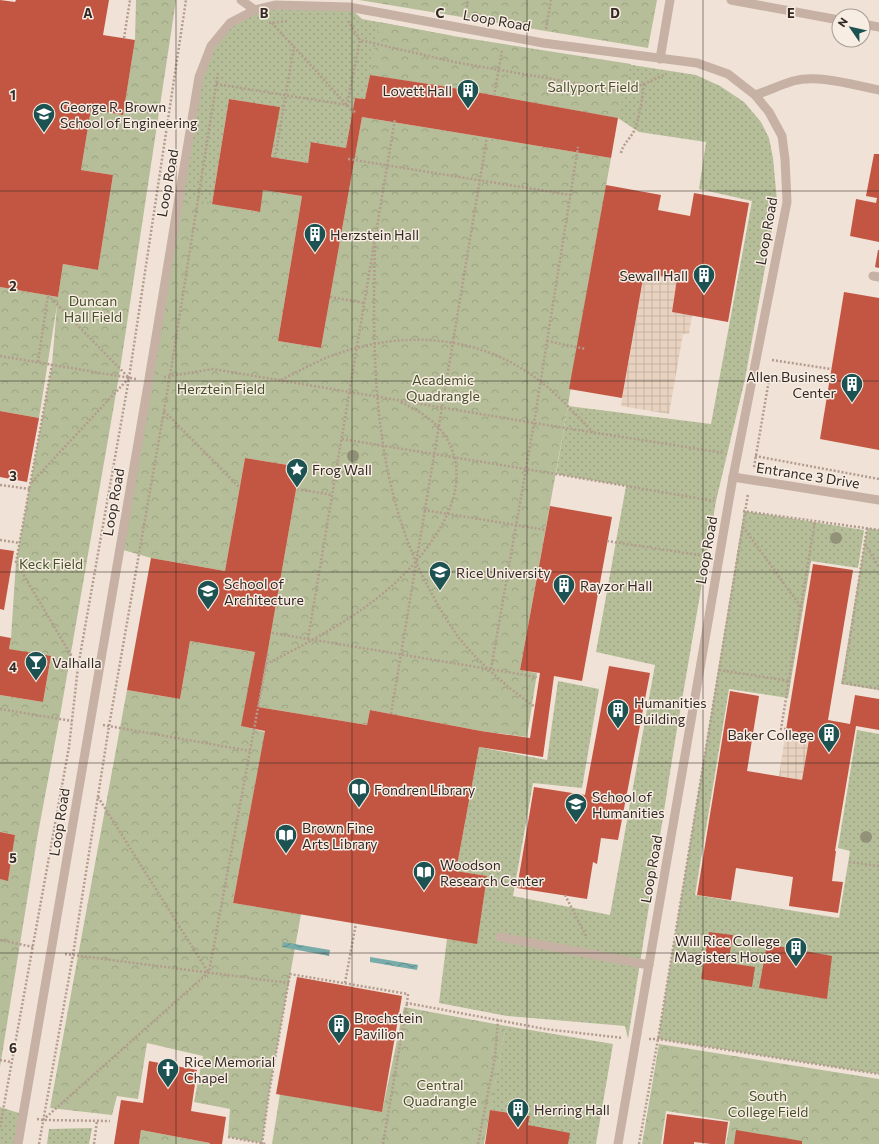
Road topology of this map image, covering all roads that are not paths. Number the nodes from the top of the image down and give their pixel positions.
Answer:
1 (242, 0) edge
2 (670, 0) edge
3 (731, 0) edge
4 (350, 4) edge
5 (255, 10) junction
6 (831, 19) edge
7 (660, 59) junction
8 (879, 90) edge
9 (755, 95) junction
10 (733, 477) junction
11 (879, 500) edge
12 (500, 937) dead end
13 (649, 964) junction
14 (18, 1144) edge
15 (618, 1144) edge

1 - 5 lane
2 - 7 lane
3 - 6 lane
4 - 5 lane, Loop Road
4 - 7 lane, Loop Road
5 - 14 lane, Loop Road
7 - 9 lane, Loop Road
8 - 9 lane
9 - 10 lane, Loop Road
10 - 11 lane, Entrance 3 Drive
10 - 13 lane, Loop Road
12 - 13 lane
13 - 15 lane, Loop Road

